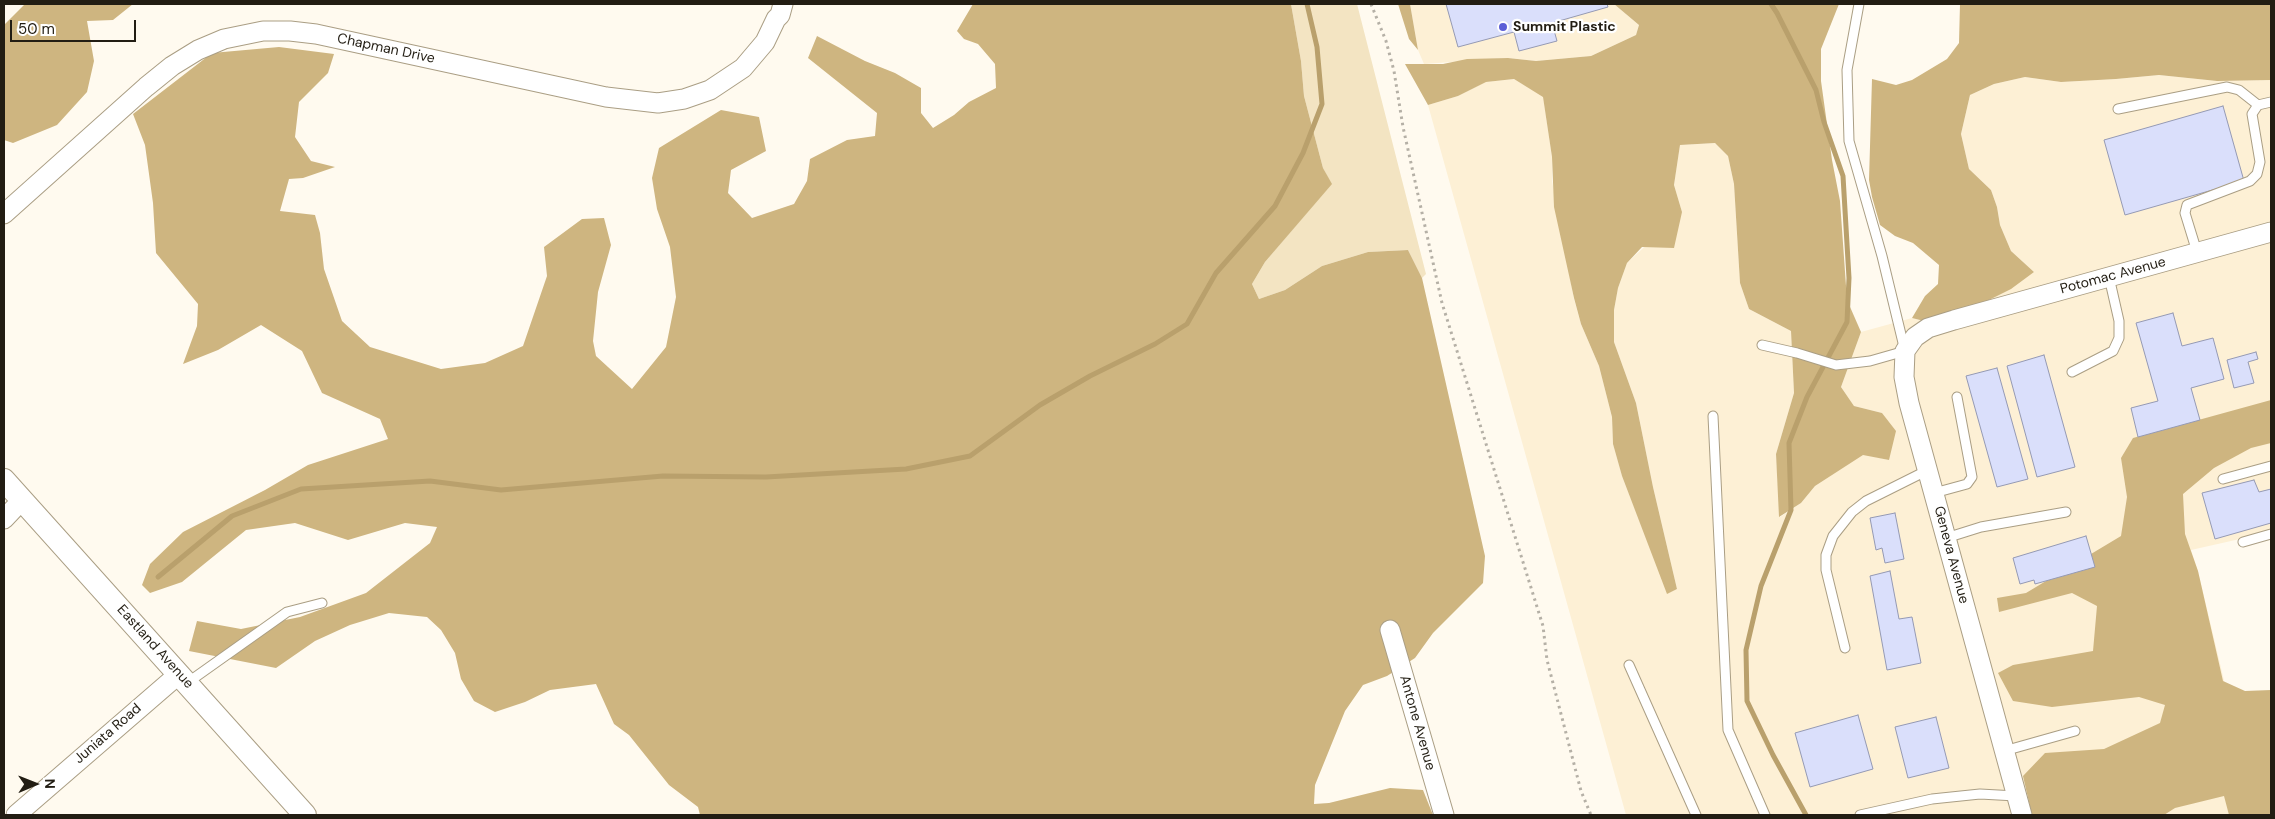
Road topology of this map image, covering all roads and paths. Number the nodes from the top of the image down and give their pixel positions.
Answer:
1 (783, 4) edge
2 (1371, 4) edge
3 (1859, 4) edge
4 (2271, 102) edge
5 (2258, 106) junction
6 (2118, 109) dead end
7 (4, 214) edge
8 (2271, 232) edge
9 (2197, 252) junction
10 (2110, 277) junction
11 (1762, 345) dead end
12 (1905, 351) junction
13 (2072, 372) dead end
14 (1957, 398) dead end
15 (1713, 416) dead end
16 (2271, 466) edge
17 (1928, 470) junction
18 (2223, 479) dead end
19 (4, 480) edge
20 (1934, 493) junction
21 (22, 500) junction
22 (2066, 512) dead end
23 (4, 519) edge
24 (2271, 534) edge
25 (1946, 538) junction
26 (2243, 542) dead end
27 (322, 603) dead end
28 (1390, 630) dead end
29 (1845, 648) dead end
30 (1629, 665) dead end
31 (183, 678) junction
32 (2075, 731) dead end
33 (2004, 751) junction
34 (2016, 796) junction
35 (16, 815) edge
36 (306, 815) edge
37 (1444, 815) edge
38 (1591, 815) edge
39 (1696, 815) edge
40 (1765, 815) edge
41 (1860, 815) edge
42 (2022, 815) edge

1 - 7 street, Chapman Drive
2 - 38 path
3 - 12 lane
4 - 5 lane
5 - 6 lane
5 - 9 lane
8 - 9 street, Potomac Avenue
9 - 10 street, Potomac Avenue
10 - 12 street, Potomac Avenue
10 - 13 lane
11 - 12 lane
12 - 17 street, Geneva Avenue
14 - 20 lane
15 - 40 lane
16 - 18 lane
17 - 20 street, Geneva Avenue
17 - 29 lane
19 - 21 street, Eastland Avenue
20 - 25 street, Geneva Avenue
21 - 23 street
21 - 31 street, Eastland Avenue
22 - 25 lane
24 - 26 lane
25 - 33 street, Geneva Avenue
27 - 31 lane
28 - 37 street, Antone Avenue
30 - 39 lane
31 - 35 street, Juniata Road
31 - 36 street, Eastland Avenue
32 - 33 lane
33 - 34 street, Geneva Avenue
34 - 41 lane
34 - 42 street, Geneva Avenue

